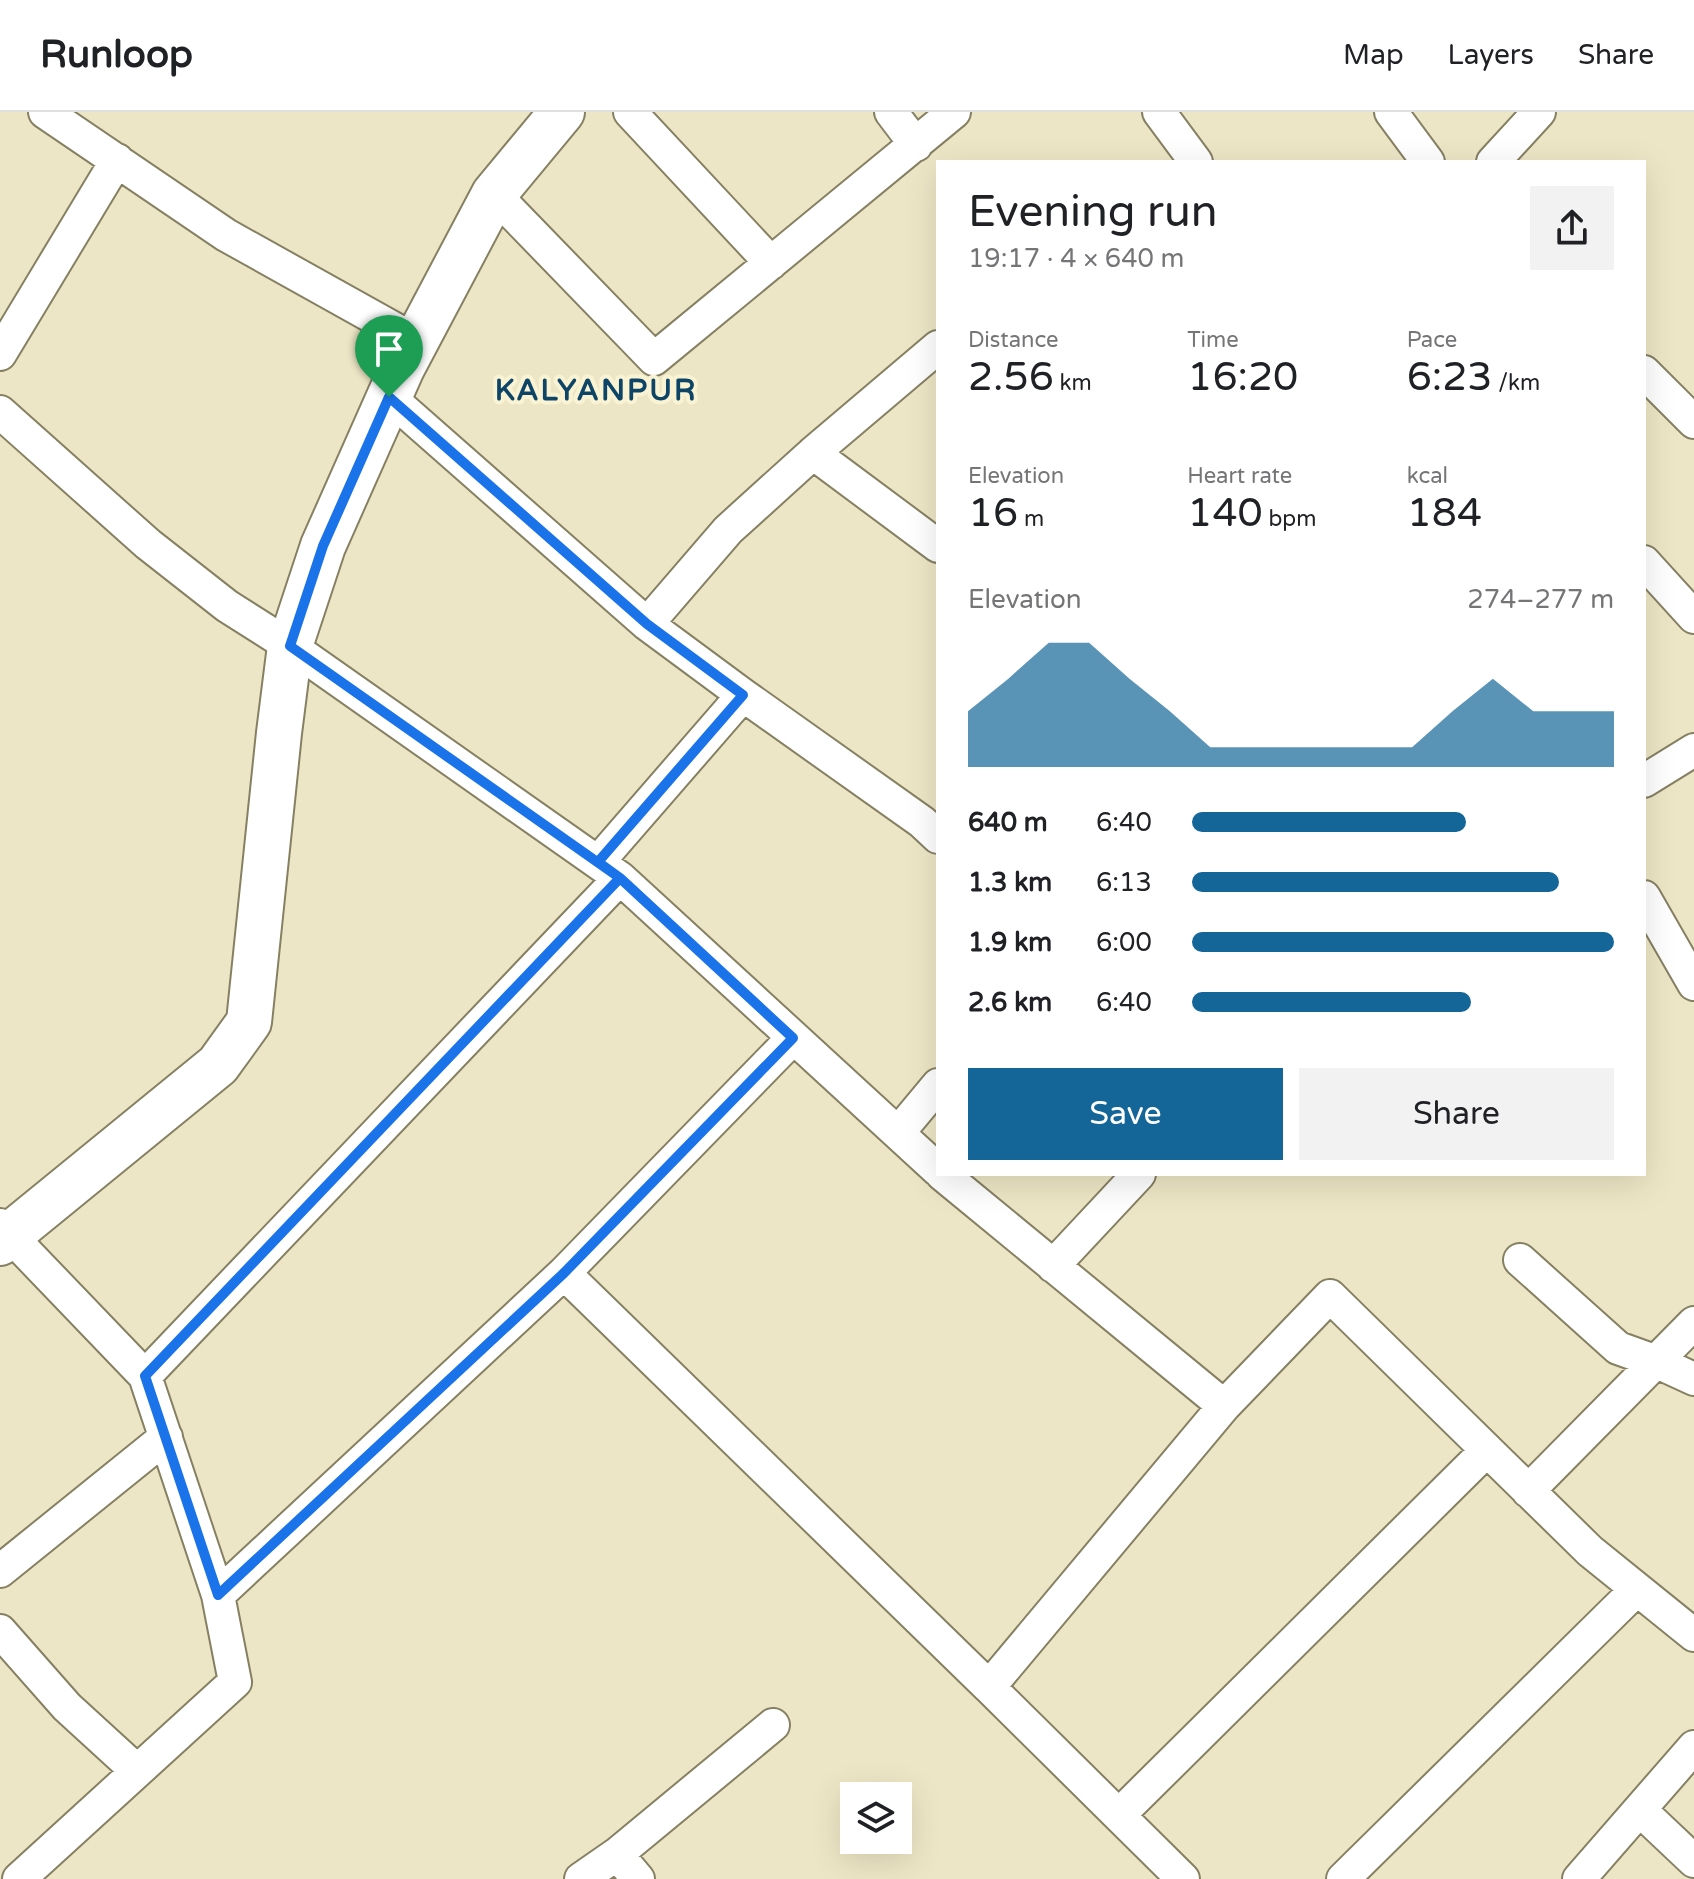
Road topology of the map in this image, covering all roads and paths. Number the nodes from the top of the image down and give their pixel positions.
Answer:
1 (45, 112) edge
2 (630, 112) edge
3 (891, 112) edge
4 (954, 112) edge
5 (1159, 112) edge
6 (1391, 112) edge
7 (1539, 112) edge
8 (554, 115) edge
9 (916, 145) junction
10 (117, 160) junction
11 (1195, 160) edge
12 (1427, 160) edge
13 (1495, 160) edge
14 (494, 194) junction
15 (771, 263) junction
16 (416, 341) junction
17 (936, 349) edge
18 (0, 354) edge
19 (1646, 374) edge
20 (389, 397) junction
21 (0, 412) edge
22 (1694, 422) edge
23 (813, 453) junction
24 (936, 545) edge
25 (1646, 564) edge
26 (1694, 617) edge
27 (647, 624) junction
28 (290, 646) junction
29 (743, 695) junction
30 (1694, 750) edge
31 (1646, 780) edge
32 (936, 835) edge
33 (609, 870) junction
34 (1646, 900) edge
35 (1694, 984) edge
36 (793, 1038) junction
37 (936, 1087) edge
38 (898, 1133) junction
39 (936, 1168) edge
40 (945, 1176) edge
41 (1137, 1176) edge
42 (3, 1235) edge
43 (1520, 1260) dead end
44 (1053, 1266) junction
45 (564, 1273) junction
46 (1694, 1323) edge
47 (1657, 1362) junction
48 (145, 1376) junction
49 (1694, 1379) edge
50 (1224, 1406) junction
51 (166, 1437) junction
52 (1487, 1450) junction
53 (1528, 1491) junction
54 (0, 1571) edge
55 (1637, 1589) junction
56 (218, 1595) junction
57 (0, 1631) edge
58 (1694, 1635) edge
59 (989, 1687) junction
60 (773, 1725) dead end
61 (1694, 1747) edge
62 (137, 1771) junction
63 (1640, 1810) junction
64 (1119, 1815) junction
65 (617, 1854) junction
66 (1694, 1861) edge
67 (19, 1879) edge
68 (581, 1879) edge
69 (638, 1879) edge
70 (1183, 1879) edge
71 (1343, 1879) edge
72 (1579, 1879) edge

1 - 10 street
2 - 15 street
3 - 9 street
4 - 9 street
5 - 11 street
6 - 12 street
7 - 13 street
8 - 14 street
9 - 15 street
10 - 16 street
10 - 18 street
14 - 15 street
14 - 16 street
16 - 20 street
17 - 23 street
19 - 22 street
20 - 27 street
20 - 28 street
21 - 28 street
23 - 24 street
23 - 27 street
25 - 26 street
27 - 29 street
28 - 33 street
28 - 42 street
29 - 32 street
29 - 33 street
30 - 31 street
33 - 36 street
33 - 48 street
34 - 35 street
36 - 38 street
36 - 45 street
37 - 38 street
38 - 39 street
40 - 44 street
41 - 44 street
42 - 48 street
43 - 47 street
44 - 50 street
45 - 56 street
45 - 59 street
46 - 47 street
47 - 49 street
47 - 53 street
48 - 51 street
50 - 52 street
50 - 59 street
51 - 54 street
51 - 56 street
52 - 53 street
52 - 64 street
53 - 55 street
55 - 58 street
55 - 71 street
56 - 62 street
57 - 62 street
59 - 64 street
60 - 65 street
61 - 63 street
62 - 67 street
63 - 66 street
63 - 72 street
64 - 70 street
65 - 68 street
65 - 69 street

